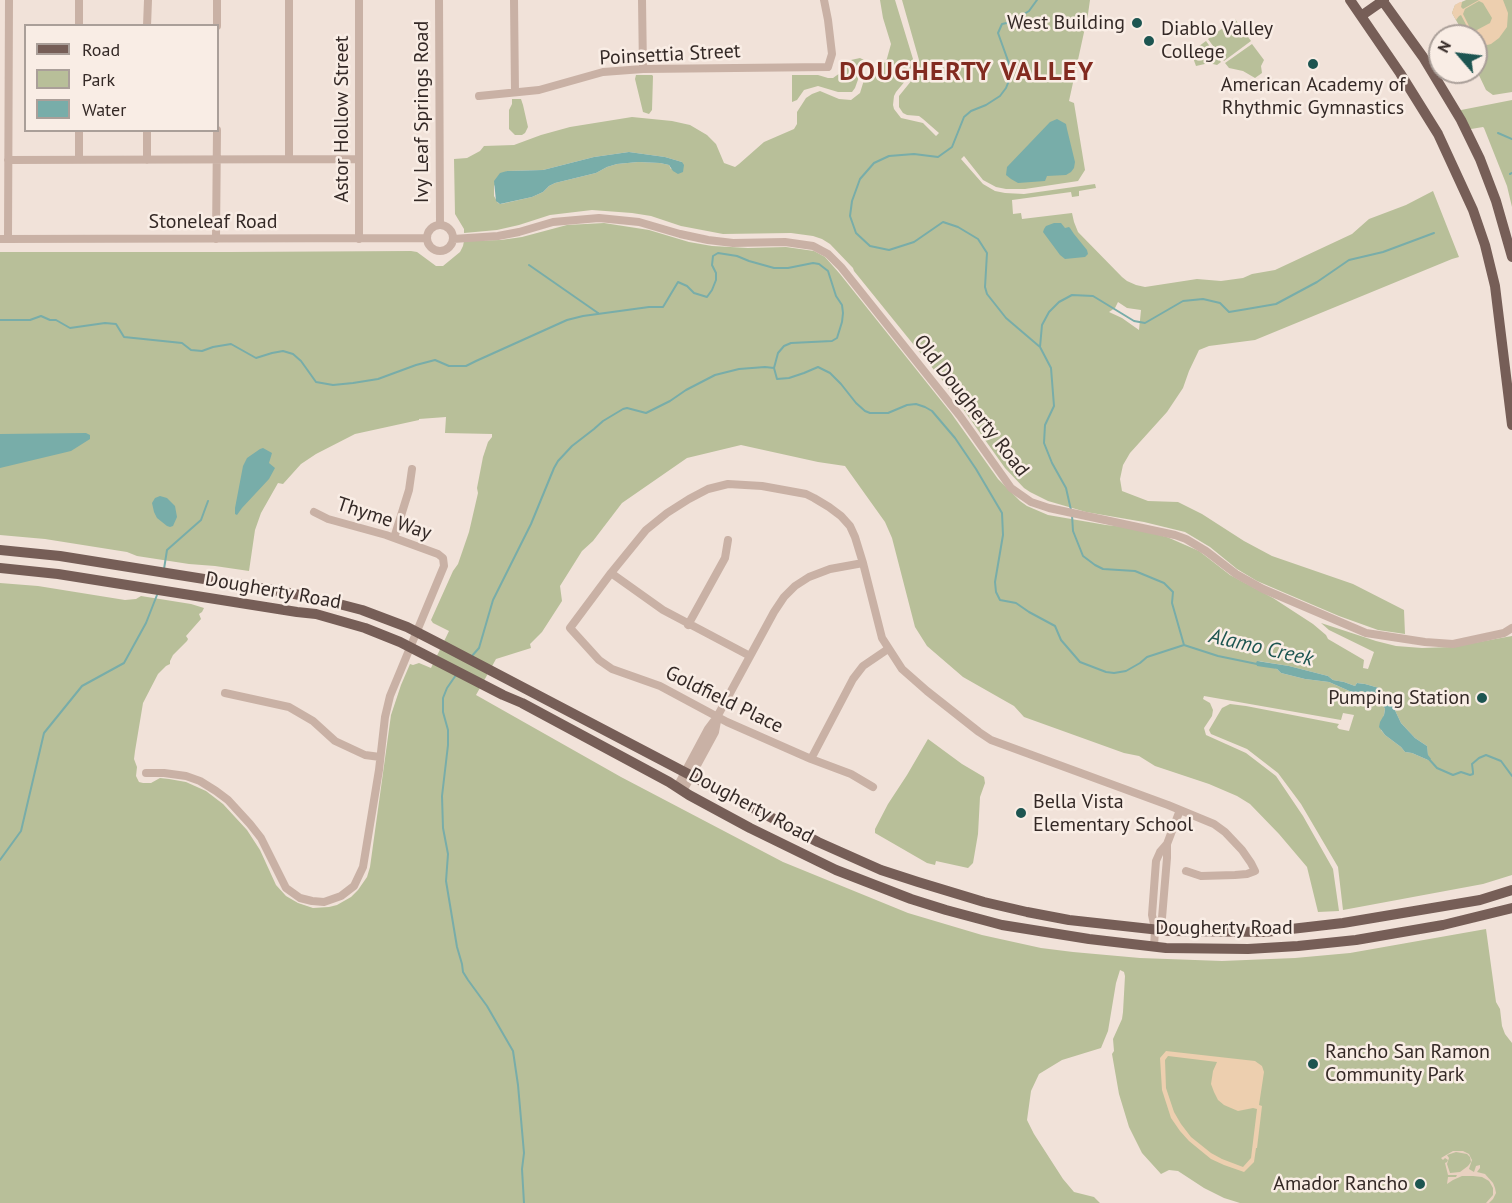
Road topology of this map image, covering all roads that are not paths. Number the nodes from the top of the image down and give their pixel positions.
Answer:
1 (9, 0) edge
2 (79, 0) edge
3 (147, 0) edge
4 (217, 0) edge
5 (288, 0) edge
6 (359, 0) edge
7 (439, 0) edge
8 (514, 0) edge
9 (642, 0) edge
10 (824, 0) edge
11 (1383, 0) edge
12 (1355, 2) edge
13 (1361, 16) junction
14 (79, 24) edge
15 (147, 24) edge
16 (217, 24) edge
17 (4, 67) edge
18 (643, 69) junction
19 (515, 92) junction
20 (479, 96) dead end
21 (79, 132) edge
22 (147, 132) edge
23 (217, 132) edge
24 (289, 159) junction
25 (359, 159) junction
26 (8, 160) junction
27 (79, 160) junction
28 (147, 160) junction
29 (217, 160) junction
30 (440, 225) junction
31 (426, 238) junction
32 (4, 239) edge
33 (216, 239) junction
34 (359, 239) junction
35 (453, 239) junction
36 (1512, 257) edge
37 (1512, 425) edge
38 (412, 469) dead end
39 (314, 512) dead end
40 (394, 538) junction
41 (728, 540) dead end
42 (0, 550) edge
43 (863, 563) junction
44 (0, 568) edge
45 (611, 573) junction
46 (688, 624) junction
47 (1512, 628) edge
48 (417, 632) junction
49 (410, 648) junction
50 (888, 649) junction
51 (750, 656) junction
52 (225, 693) dead end
53 (717, 717) junction
54 (380, 757) junction
55 (811, 759) junction
56 (146, 772) dead end
57 (688, 773) junction
58 (873, 787) dead end
59 (680, 789) junction
60 (1180, 810) junction
61 (1186, 871) dead end
62 (1512, 890) edge
63 (1512, 908) edge
64 (1155, 929) junction
65 (1154, 947) junction

1 - 17 street
2 - 14 street
3 - 15 street
4 - 16 street
5 - 24 street
6 - 25 street, Astor Hollow Street
7 - 30 street, Ivy Leaf Springs Road
8 - 19 street
9 - 18 street
10 - 18 street, Poinsettia Street
11 - 13 main road
11 - 36 main road
12 - 13 main road
13 - 37 main road
17 - 26 street
18 - 19 street, Poinsettia Street
19 - 20 street, Poinsettia Street
21 - 27 street
22 - 28 street
23 - 29 street
24 - 25 street
24 - 29 street
25 - 34 street, Astor Hollow Street
26 - 27 street
26 - 32 street
27 - 28 street
28 - 29 street
29 - 33 street
30 - 31 street
30 - 35 street
31 - 34 street, Stoneleaf Road
31 - 35 street
32 - 33 street, Stoneleaf Road
33 - 34 street, Stoneleaf Road
35 - 47 street, Old Dougherty Road
38 - 40 street
39 - 40 street, Thyme Way
40 - 48 street, Thyme Way
41 - 46 street
42 - 48 main road, Dougherty Road
43 - 45 street
43 - 50 street
43 - 51 street
44 - 49 main road, Dougherty Road
45 - 46 street
45 - 53 street, Goldfield Place
46 - 51 street
48 - 49 street
48 - 57 main road, Dougherty Road
49 - 54 street
49 - 59 main road, Dougherty Road
50 - 55 street
50 - 60 street
51 - 53 street
52 - 54 street
53 - 55 street, Goldfield Place
53 - 57 street
54 - 56 street
55 - 58 street, Goldfield Place
57 - 59 street
57 - 64 main road, Dougherty Road
59 - 65 main road, Dougherty Road
60 - 61 street
60 - 64 street
62 - 64 main road, Dougherty Road
63 - 65 main road, Dougherty Road
64 - 65 street

